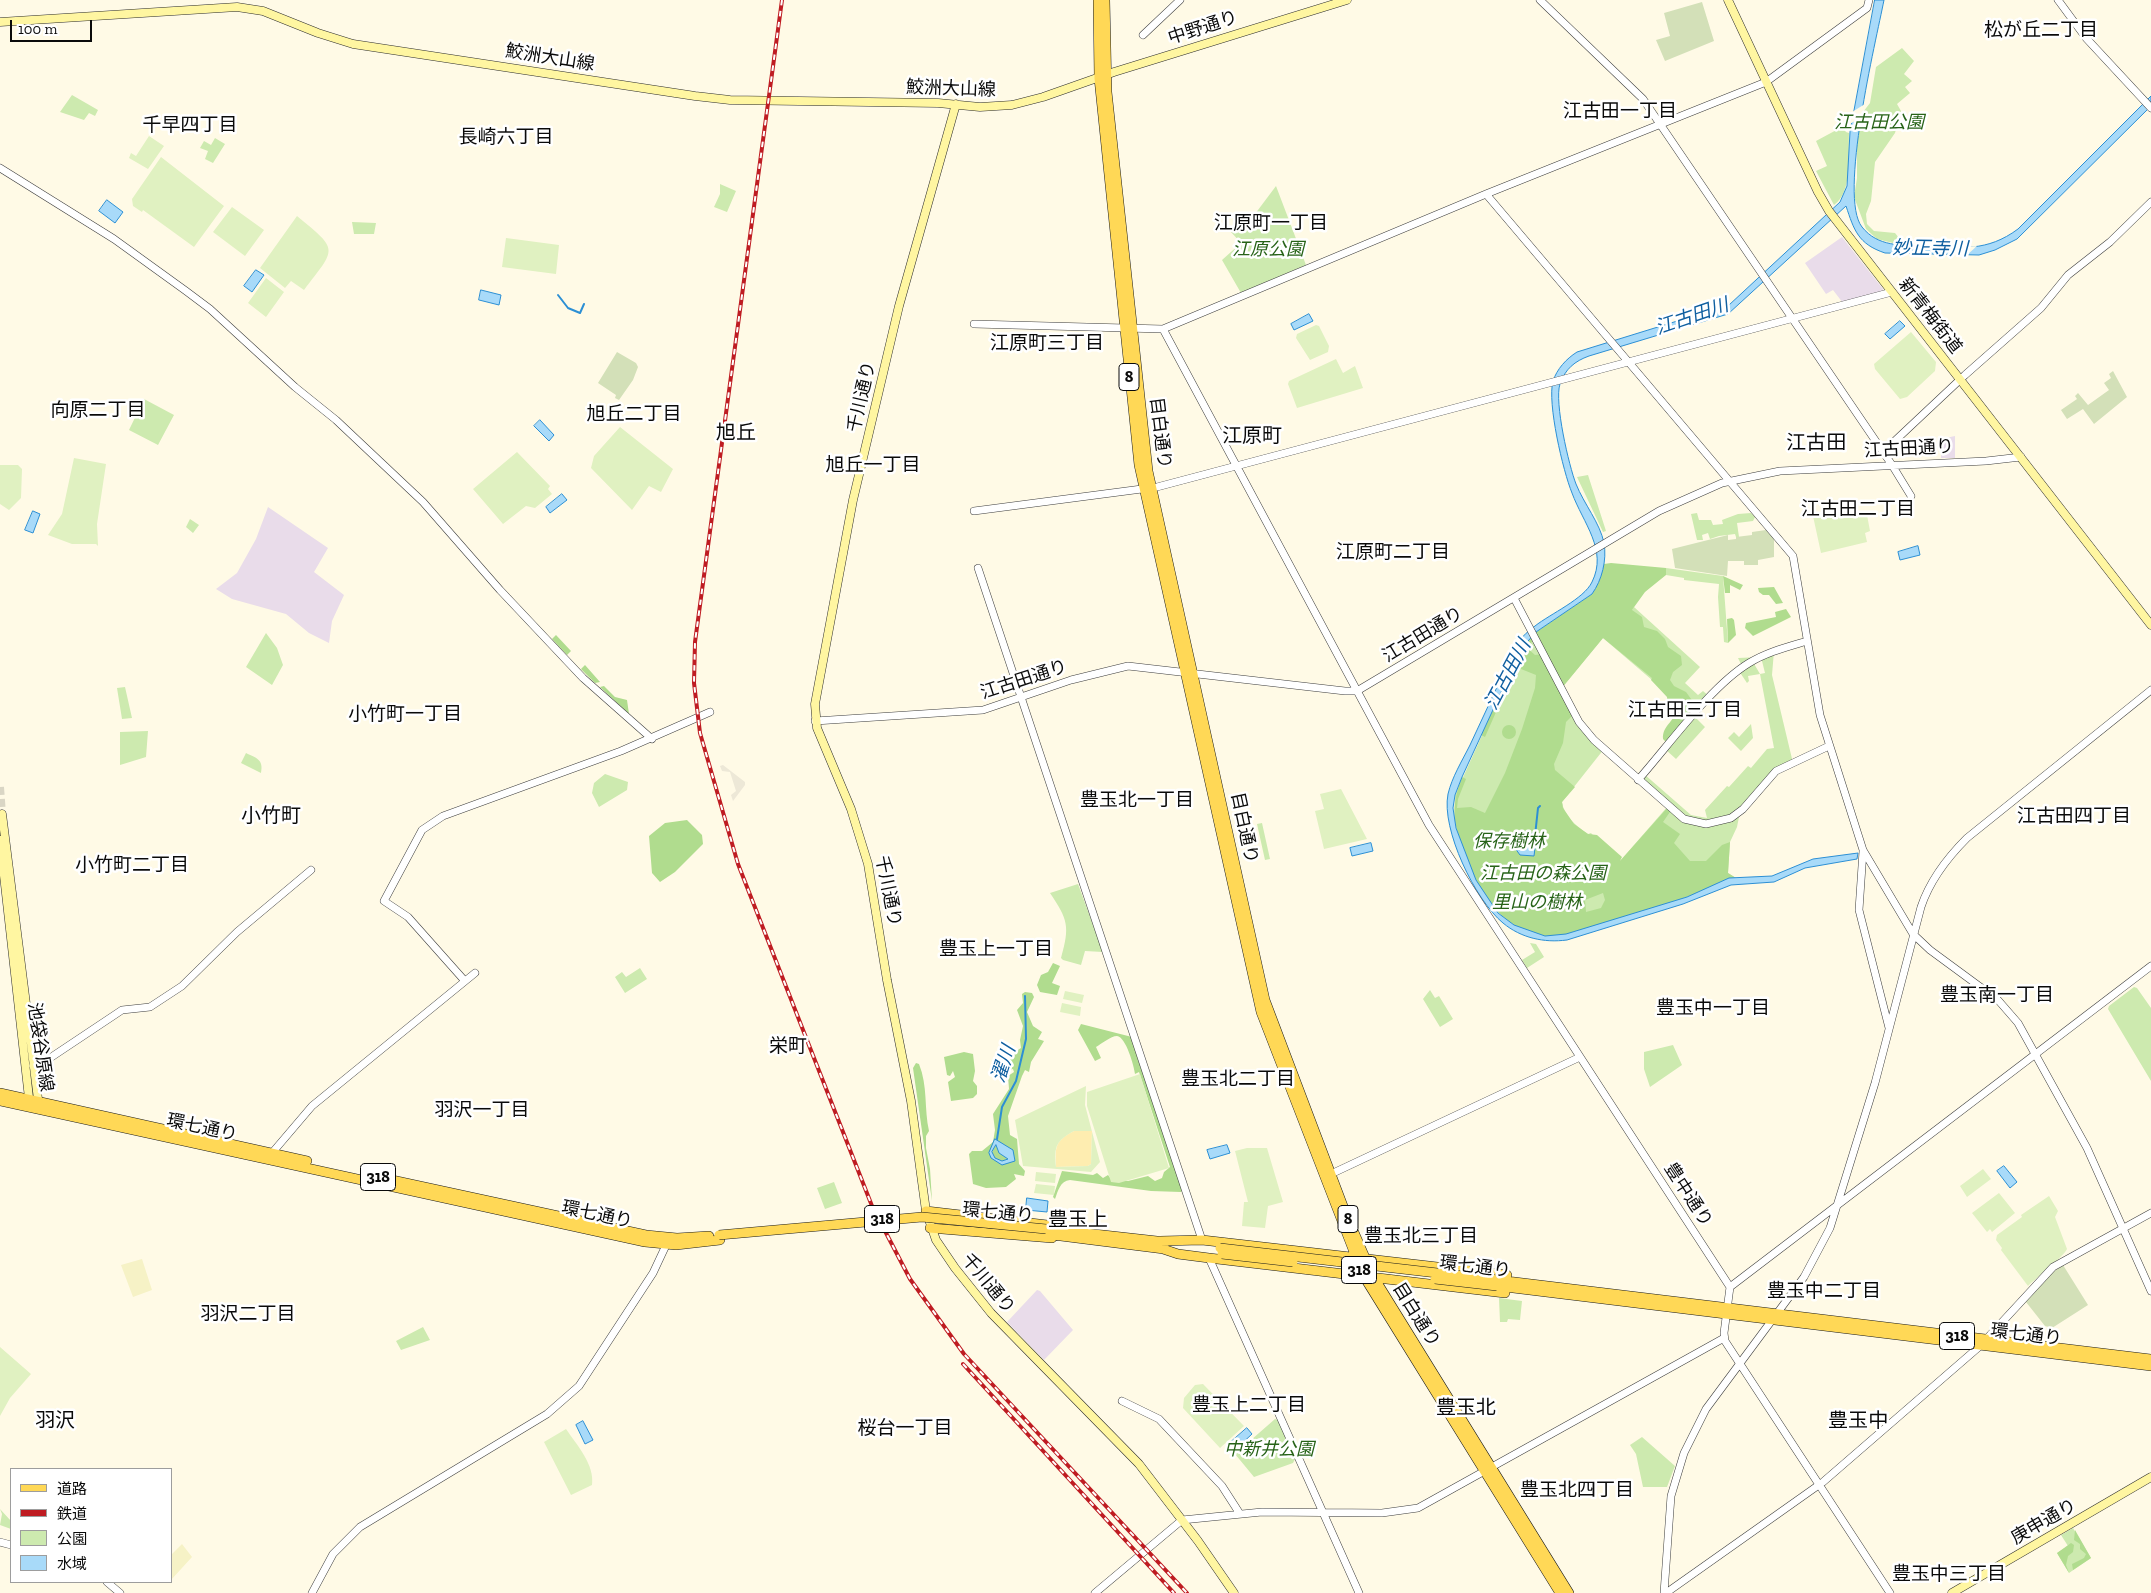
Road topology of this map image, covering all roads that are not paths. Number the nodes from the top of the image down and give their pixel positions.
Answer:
1 (1098, 0) edge
2 (1104, 0) edge
3 (1180, 0) edge
4 (1347, 0) edge
5 (1540, 0) edge
6 (1728, 0) edge
7 (1869, 0) edge
8 (2058, 0) edge
9 (0, 22) edge
10 (1143, 35) dead end
11 (1102, 77) junction
12 (1766, 82) junction
13 (956, 104) junction
14 (2149, 106) edge
15 (1661, 124) junction
16 (0, 168) edge
17 (1486, 194) junction
18 (2151, 202) edge
19 (1892, 292) junction
20 (1792, 319) junction
21 (974, 324) dead end
22 (1128, 330) junction
23 (1164, 330) junction
24 (1629, 363) junction
25 (1960, 380) junction
26 (1883, 452) junction
27 (2021, 457) junction
28 (1892, 465) junction
29 (1237, 466) junction
30 (1729, 481) junction
31 (1148, 489) junction
32 (1911, 496) dead end
33 (974, 511) dead end
34 (978, 568) dead end
35 (1514, 598) junction
36 (2151, 625) edge
37 (1806, 641) junction
38 (1189, 672) junction
39 (2151, 690) edge
40 (1357, 691) junction
41 (1022, 697) junction
42 (710, 712) dead end
43 (815, 721) junction
44 (652, 739) junction
45 (1829, 746) junction
46 (1638, 780) junction
47 (2, 814) dead end
48 (0, 840) edge
49 (1862, 854) junction
50 (311, 870) dead end
51 (1914, 934) junction
52 (2151, 966) edge
53 (475, 973) dead end
54 (464, 980) junction
55 (1890, 1029) junction
56 (2036, 1054) junction
57 (1580, 1057) junction
58 (33, 1066) junction
59 (27, 1075) junction
60 (0, 1092) edge
61 (0, 1100) edge
62 (35, 1103) junction
63 (272, 1153) junction
64 (1331, 1174) junction
65 (1837, 1206) junction
66 (926, 1211) junction
67 (2151, 1213) edge
68 (930, 1228) junction
69 (2124, 1228) junction
70 (1082, 1236) junction
71 (1347, 1237) junction
72 (1202, 1240) junction
73 (668, 1241) junction
74 (1160, 1245) junction
75 (1334, 1255) junction
76 (1360, 1257) junction
77 (1209, 1258) junction
78 (1335, 1272) junction
79 (1363, 1275) junction
80 (1373, 1276) junction
81 (1401, 1279) junction
82 (1730, 1288) junction
83 (1562, 1291) junction
84 (2151, 1291) edge
85 (1387, 1299) junction
86 (1727, 1311) junction
87 (1775, 1317) junction
88 (1724, 1338) junction
89 (1983, 1343) junction
90 (2151, 1359) edge
91 (1740, 1363) junction
92 (2151, 1366) edge
93 (1122, 1401) dead end
94 (1489, 1470) junction
95 (2151, 1477) edge
96 (1820, 1485) junction
97 (1322, 1512) junction
98 (1240, 1514) junction
99 (1182, 1520) junction
100 (108, 1583) edge
101 (120, 1593) edge
102 (312, 1593) edge
103 (1095, 1593) edge
104 (1234, 1593) edge
105 (1359, 1593) edge
106 (1560, 1593) edge
107 (1569, 1593) edge
108 (1665, 1593) edge
109 (1890, 1593) edge
110 (1952, 1593) edge

1 - 11 main road, 目白通り / 8
2 - 11 main road, 目白通り / 8
3 - 10 street
4 - 11 main road, 中野通り
5 - 15 street
6 - 12 main road, 新青梅街道
7 - 12 street
8 - 14 street
9 - 13 main road, 鮫洲大山線
11 - 13 main road, 鮫洲大山線
11 - 22 main road, 目白通り / 8
12 - 15 street
12 - 19 main road, 新青梅街道
13 - 43 main road, 千川通り
15 - 17 street
15 - 20 street
16 - 44 street
17 - 23 street
17 - 24 street
18 - 25 street
19 - 20 street
19 - 25 main road, 新青梅街道
20 - 24 street
20 - 26 street
21 - 22 street
22 - 23 street
22 - 31 main road, 目白通り / 8
23 - 29 street, 豊中通り
24 - 29 street
24 - 30 street
25 - 26 street
25 - 27 main road, 新青梅街道
26 - 28 street
27 - 28 street, 江古田通り
27 - 36 main road, 新青梅街道
28 - 30 street, 江古田通り
28 - 32 street
29 - 31 street
29 - 40 street, 豊中通り
30 - 35 street, 江古田通り
30 - 37 street
31 - 33 street
31 - 38 main road, 目白通り / 8
34 - 41 street
35 - 40 street, 江古田通り
35 - 46 street
37 - 45 street
37 - 46 street
38 - 40 street, 江古田通り
38 - 41 street, 江古田通り
38 - 64 main road, 目白通り / 8
38 - 71 main road, 目白通り / 8
39 - 51 street
40 - 57 street, 豊中通り
41 - 43 street, 江古田通り
41 - 72 street
42 - 44 street
43 - 66 main road, 千川通り
44 - 54 street
45 - 46 street
45 - 49 street
47 - 58 main road, 池袋谷原線
48 - 59 main road, 池袋谷原線
49 - 51 street
49 - 55 street
50 - 58 street
51 - 55 street
51 - 56 street
52 - 56 street
53 - 54 street
54 - 63 street
55 - 65 street
56 - 65 street
56 - 69 street
57 - 64 street
57 - 82 street, 豊中通り
58 - 59 main road
58 - 62 main road, 池袋谷原線
59 - 62 main road, 池袋谷原線
60 - 62 main road, 環七通り / 318
61 - 62 main road, 環七通り / 318
62 - 63 main road, 環七通り / 318
62 - 73 main road, 環七通り / 318
63 - 73 main road, 環七通り / 318
64 - 76 main road, 目白通り / 8
65 - 82 street
65 - 87 street
66 - 68 main road, 千川通り
66 - 70 main road
67 - 69 street
68 - 70 main road
68 - 99 main road, 千川通り
69 - 84 street
69 - 89 street
70 - 73 main road, 環七通り / 318, bridge
70 - 74 main road, 環七通り / 318
71 - 75 main road
71 - 76 main road, 目白通り / 8
72 - 74 main road
72 - 75 main road
73 - 102 street
74 - 77 main road
74 - 83 main road, 環七通り / 318, bridge
75 - 76 main road
75 - 78 main road
76 - 79 main road, 目白通り / 8
76 - 80 main road, 目白通り / 8
76 - 83 main road
77 - 78 main road
77 - 97 street
78 - 79 main road
79 - 80 main road
79 - 94 main road, 目白通り / 8
80 - 81 main road
80 - 85 main road, 目白通り / 8
81 - 83 main road
81 - 85 main road
82 - 86 street
83 - 86 main road, 環七通り / 318
85 - 94 main road, 目白通り / 8
86 - 87 main road, 環七通り / 318
86 - 88 street
87 - 89 main road, 環七通り / 318
87 - 91 street
88 - 91 street
88 - 94 street
89 - 90 main road, 環七通り / 318
89 - 92 main road, 環七通り / 318
89 - 96 street
91 - 96 street
91 - 108 street
93 - 98 street
94 - 97 street
94 - 106 main road, 目白通り / 8
94 - 107 main road, 目白通り / 8
95 - 110 main road, 庚申通り
96 - 108 street
96 - 109 street
97 - 98 street
97 - 105 street
98 - 99 street
99 - 103 street
99 - 104 main road, 千川通り
100 - 101 street

